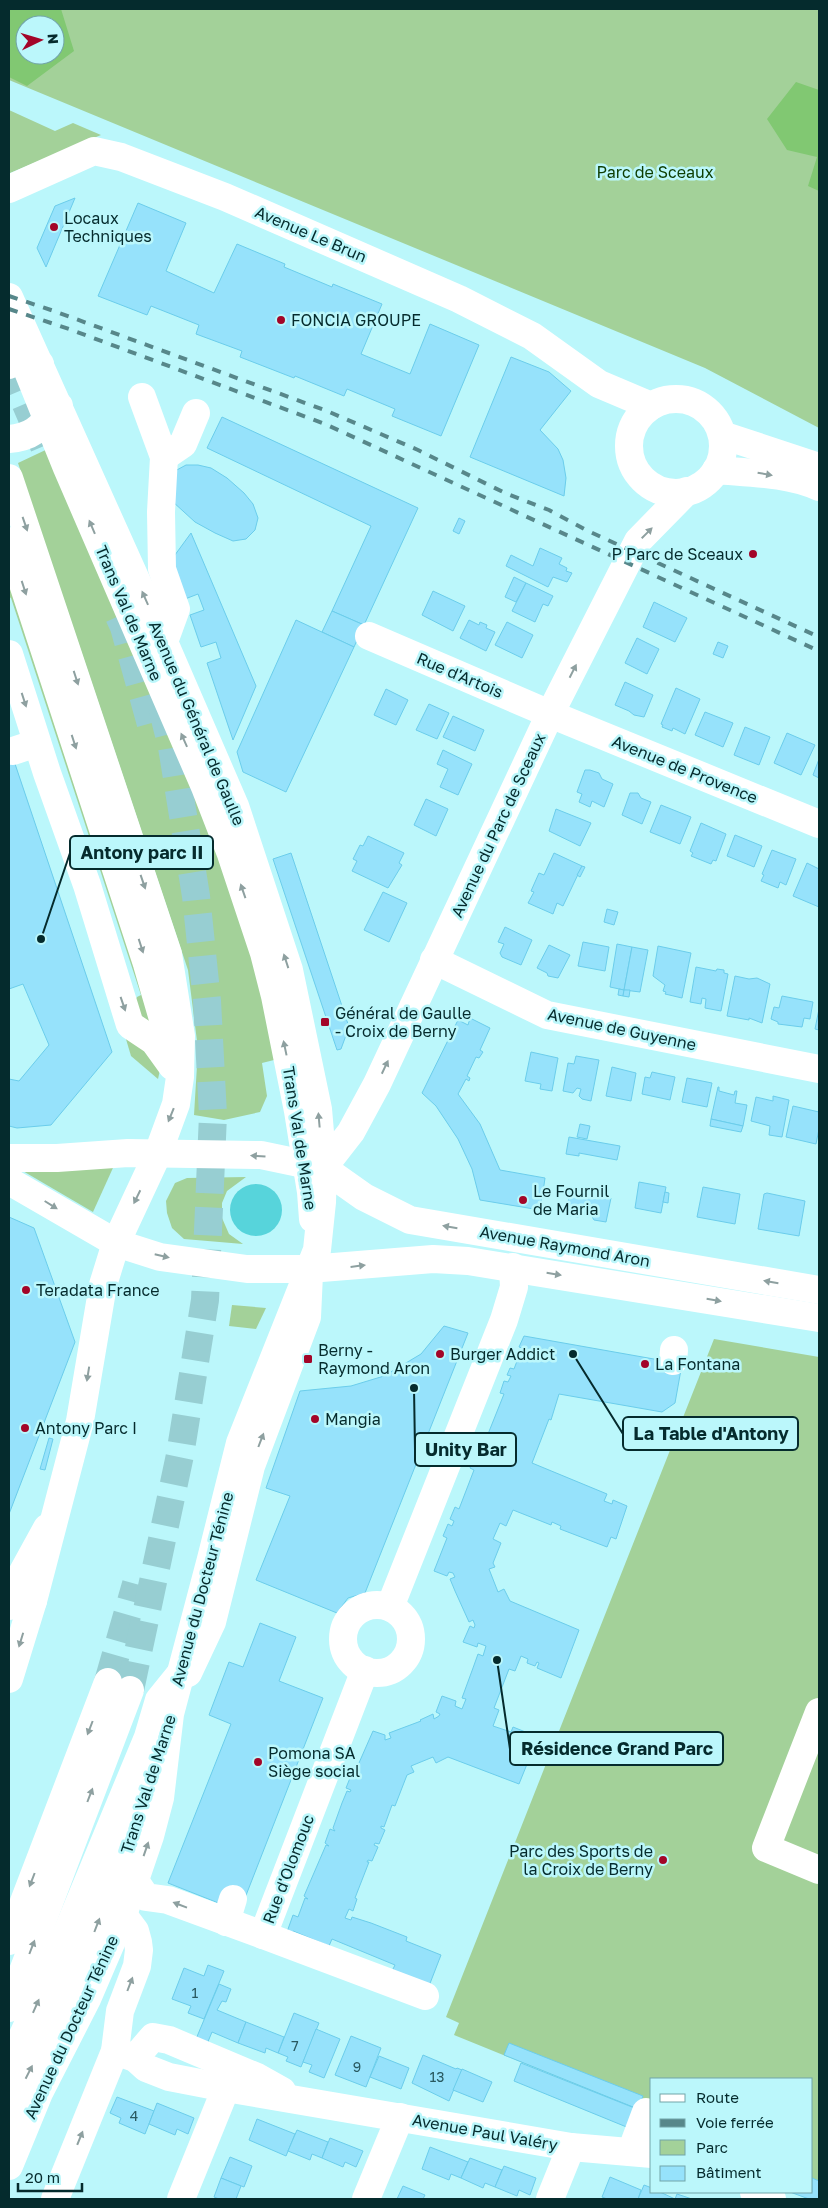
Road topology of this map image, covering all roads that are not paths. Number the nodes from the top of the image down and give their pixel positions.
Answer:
1 (9, 189) edge
2 (9, 297) edge
3 (20, 356) edge
4 (599, 384) junction
5 (142, 397) dead end
6 (651, 406) junction
7 (53, 413) junction
8 (196, 413) dead end
9 (722, 436) junction
10 (630, 437) junction
11 (9, 439) edge
12 (164, 457) junction
13 (819, 467) edge
14 (716, 470) junction
15 (9, 478) edge
16 (819, 487) edge
17 (687, 491) junction
18 (9, 541) edge
19 (370, 636) dead end
20 (164, 642) junction
21 (9, 654) edge
22 (550, 714) junction
23 (819, 824) edge
24 (434, 960) junction
25 (819, 1069) edge
26 (180, 1077) junction
27 (158, 1153) junction
28 (9, 1158) edge
29 (314, 1167) junction
30 (9, 1181) edge
31 (116, 1243) junction
32 (513, 1267) junction
33 (309, 1269) junction
34 (819, 1290) edge
35 (819, 1318) edge
36 (17, 1590) edge
37 (390, 1607) junction
38 (365, 1670) junction
39 (180, 1674) junction
40 (9, 1679) edge
41 (819, 1712) edge
42 (170, 1714) junction
43 (819, 1870) edge
44 (135, 1881) junction
45 (123, 1915) junction
46 (263, 1935) junction
47 (9, 1941) edge
48 (425, 1996) dead end
49 (9, 2008) edge
50 (125, 2054) junction
51 (9, 2066) edge
52 (226, 2088) junction
53 (300, 2102) junction
54 (646, 2112) dead end
55 (9, 2116) edge
56 (400, 2117) junction
57 (571, 2147) junction
58 (641, 2153) edge
59 (9, 2166) edge
60 (757, 2193) edge
61 (55, 2199) edge
62 (181, 2199) edge
63 (366, 2199) edge
64 (550, 2199) edge
65 (772, 2199) edge

1 - 4 main road, Avenue Le Brun
2 - 3 main road, Avenue du Général de Gaulle
3 - 7 main road, Avenue du Général de Gaulle
4 - 6 main road, Avenue Le Brun
4 - 10 main road, Avenue Le Brun
5 - 12 main road
6 - 9 main road
6 - 10 main road
7 - 11 main road
20 -> 7 main road, Avenue du Général de Gaulle
29 -> 7 main road, Trans Val de Marne
8 - 12 main road
9 - 13 main road
9 - 14 main road
10 - 17 main road
12 - 20 main road
14 -> 16 main road
14 - 17 main road
15 -> 26 main road
22 -> 17 main road, Avenue du Parc de Sceaux
18 -> 26 main road
19 - 22 main road, Rue d'Artois
29 -> 20 main road, Avenue du Général de Gaulle
21 -> 26 main road
22 - 23 main road, Avenue de Provence
22 - 24 main road, Avenue du Parc de Sceaux
24 - 25 main road, Avenue de Guyenne
29 -> 24 main road, Avenue du Parc de Sceaux
26 -> 27 main road
27 - 28 main road
29 -> 27 main road
27 -> 31 main road
29 - 33 main road, Avenue du Docteur Ténine
34 -> 29 main road, Avenue Raymond Aron
30 -> 31 main road, Avenue Raymond Aron
31 -> 33 main road, Avenue Raymond Aron
31 -> 36 main road
33 -> 32 main road, Avenue Raymond Aron
32 -> 35 main road, Avenue Raymond Aron
32 - 37 main road
33 - 39 main road, Avenue du Docteur Ténine
42 -> 33 main road, Trans Val de Marne
36 -> 40 main road
37 - 38 main road
37 - 38 main road
38 - 46 main road, Rue d'Olomouc
39 - 42 main road, Avenue du Docteur Ténine
51 -> 39 main road
41 - 43 main road
44 -> 42 main road, Avenue du Docteur Ténine
55 -> 42 main road, Trans Val de Marne
44 - 45 main road, Avenue du Docteur Ténine
46 -> 44 main road, Rue d'Olomouc
50 -> 45 main road, Avenue du Docteur Ténine
45 - 59 main road, Avenue du Docteur Ténine
46 - 48 main road
49 -> 47 main road
50 - 52 main road, Avenue Paul Valéry
50 - 53 main road, Avenue Paul Valéry
61 -> 50 main road, Avenue du Docteur Ténine
52 - 53 main road, Avenue Paul Valéry
52 - 62 main road
53 - 56 main road, Avenue Paul Valéry
54 - 58 main road
56 - 57 main road, Avenue Paul Valéry
56 - 63 main road, Avenue Paul Valéry
57 - 58 main road, Avenue Paul Valéry
57 - 64 main road, Avenue Paul Valéry
60 - 65 main road

